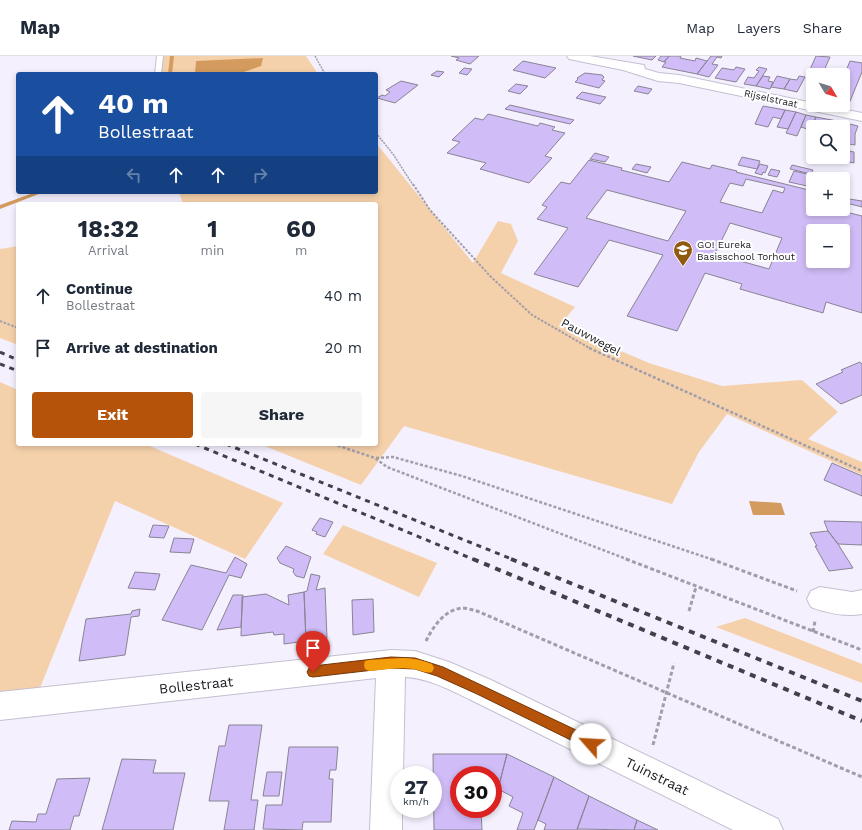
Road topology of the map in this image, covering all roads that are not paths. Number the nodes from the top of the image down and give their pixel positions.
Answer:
1 (160, 56) edge
2 (573, 56) edge
3 (158, 72) edge
4 (862, 117) edge
5 (820, 599) road end
6 (862, 602) edge
7 (403, 663) junction
8 (0, 706) edge
9 (386, 830) edge
10 (767, 830) edge

1 - 3 lane
2 - 4 street, Rijselstraat
5 - 6 street
7 - 8 street, Bollestraat
7 - 9 street
7 - 10 street, Tuinstraat

